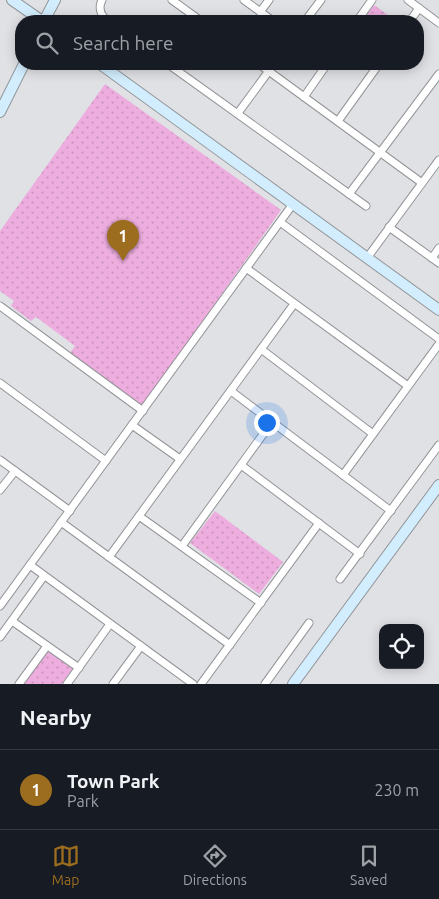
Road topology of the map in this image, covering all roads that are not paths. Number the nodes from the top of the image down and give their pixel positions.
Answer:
1 (12, 0) edge
2 (55, 0) edge
3 (102, 0) edge
4 (172, 0) edge
5 (244, 0) edge
6 (269, 0) edge
7 (321, 0) edge
8 (372, 0) edge
9 (408, 0) edge
10 (419, 8) junction
11 (260, 12) junction
12 (34, 15) edge
13 (46, 15) edge
14 (102, 15) edge
15 (193, 15) edge
16 (264, 15) edge
17 (310, 15) edge
18 (361, 15) edge
19 (414, 15) edge
20 (439, 23) edge
21 (21, 70) edge
22 (108, 70) edge
23 (176, 70) edge
24 (323, 70) edge
25 (375, 70) edge
26 (269, 71) joint
27 (439, 74) edge
28 (304, 97) junction
29 (0, 112) edge
30 (238, 114) junction
31 (338, 121) junction
32 (380, 152) junction
33 (439, 160) edge
34 (422, 183) junction
35 (349, 194) junction
36 (293, 204) junction
37 (366, 206) dead end
38 (280, 222) junction
39 (390, 228) junction
40 (439, 248) edge
41 (367, 258) junction
42 (432, 258) junction
43 (439, 263) edge
44 (246, 268) junction
45 (294, 304) junction
46 (0, 306) edge
47 (439, 310) edge
48 (439, 339) edge
49 (439, 344) edge
50 (261, 350) junction
51 (0, 383) edge
52 (408, 386) junction
53 (231, 391) junction
54 (143, 411) junction
55 (272, 422) junction
56 (132, 425) junction
57 (373, 434) junction
58 (439, 445) edge
59 (180, 459) junction
60 (0, 460) edge
61 (106, 461) junction
62 (241, 465) junction
63 (14, 471) junction
64 (343, 475) junction
65 (439, 485) edge
66 (0, 490) edge
67 (70, 511) junction
68 (391, 511) junction
69 (139, 516) junction
70 (62, 522) junction
71 (319, 523) junction
72 (182, 546) junction
73 (360, 554) junction
74 (109, 556) junction
75 (30, 565) junction
76 (44, 576) junction
77 (340, 579) dead end
78 (261, 603) junction
79 (0, 606) edge
80 (12, 621) junction
81 (309, 623) dead end
82 (110, 624) junction
83 (0, 637) edge
84 (230, 645) junction
85 (47, 646) junction
86 (141, 646) junction
87 (79, 668) junction
88 (19, 684) edge
89 (67, 684) edge
90 (113, 684) edge
91 (193, 684) edge
92 (201, 684) edge
93 (264, 684) edge
94 (293, 684) edge

1 - 12 street
2 - 13 street
3 - 14 street
4 - 15 street
5 - 11 street
6 - 11 street
7 - 17 street
8 - 18 street
9 - 10 street
10 - 19 street
10 - 20 street
11 - 16 street
21 - 29 street
22 - 36 street
23 - 30 street
24 - 28 street
25 - 31 street
26 - 28 street
26 - 30 street
27 - 32 street
28 - 31 street
30 - 35 street
31 - 32 street
32 - 34 street
32 - 35 street
33 - 34 street
34 - 39 street
35 - 37 street
36 - 38 street
36 - 41 street
38 - 44 street
38 - 48 street
39 - 41 street
39 - 42 street
40 - 42 street
41 - 47 street
42 - 43 street
44 - 45 street
44 - 54 street
45 - 50 street
45 - 52 street
46 - 54 street
49 - 52 street
50 - 53 street
50 - 57 street
51 - 61 street
52 - 57 street
53 - 55 street
53 - 59 street
54 - 56 street
55 - 62 street
55 - 64 street
56 - 59 street
56 - 61 street
57 - 64 street
58 - 68 street
59 - 69 street
60 - 63 street
61 - 67 street
62 - 71 street
62 - 72 street
63 - 66 street
63 - 67 street
64 - 68 street
65 - 94 street
67 - 70 street
68 - 73 street
69 - 72 street
69 - 74 street
70 - 74 street
70 - 75 street
71 - 73 street
71 - 78 street
72 - 78 street
73 - 77 street
74 - 84 street
75 - 76 street
75 - 79 street
76 - 80 street
76 - 82 street
78 - 84 street
80 - 83 street
80 - 85 street
81 - 93 street
82 - 86 street
82 - 87 street
84 - 92 street
85 - 87 street
85 - 88 street
86 - 90 street
86 - 91 street
87 - 89 street

